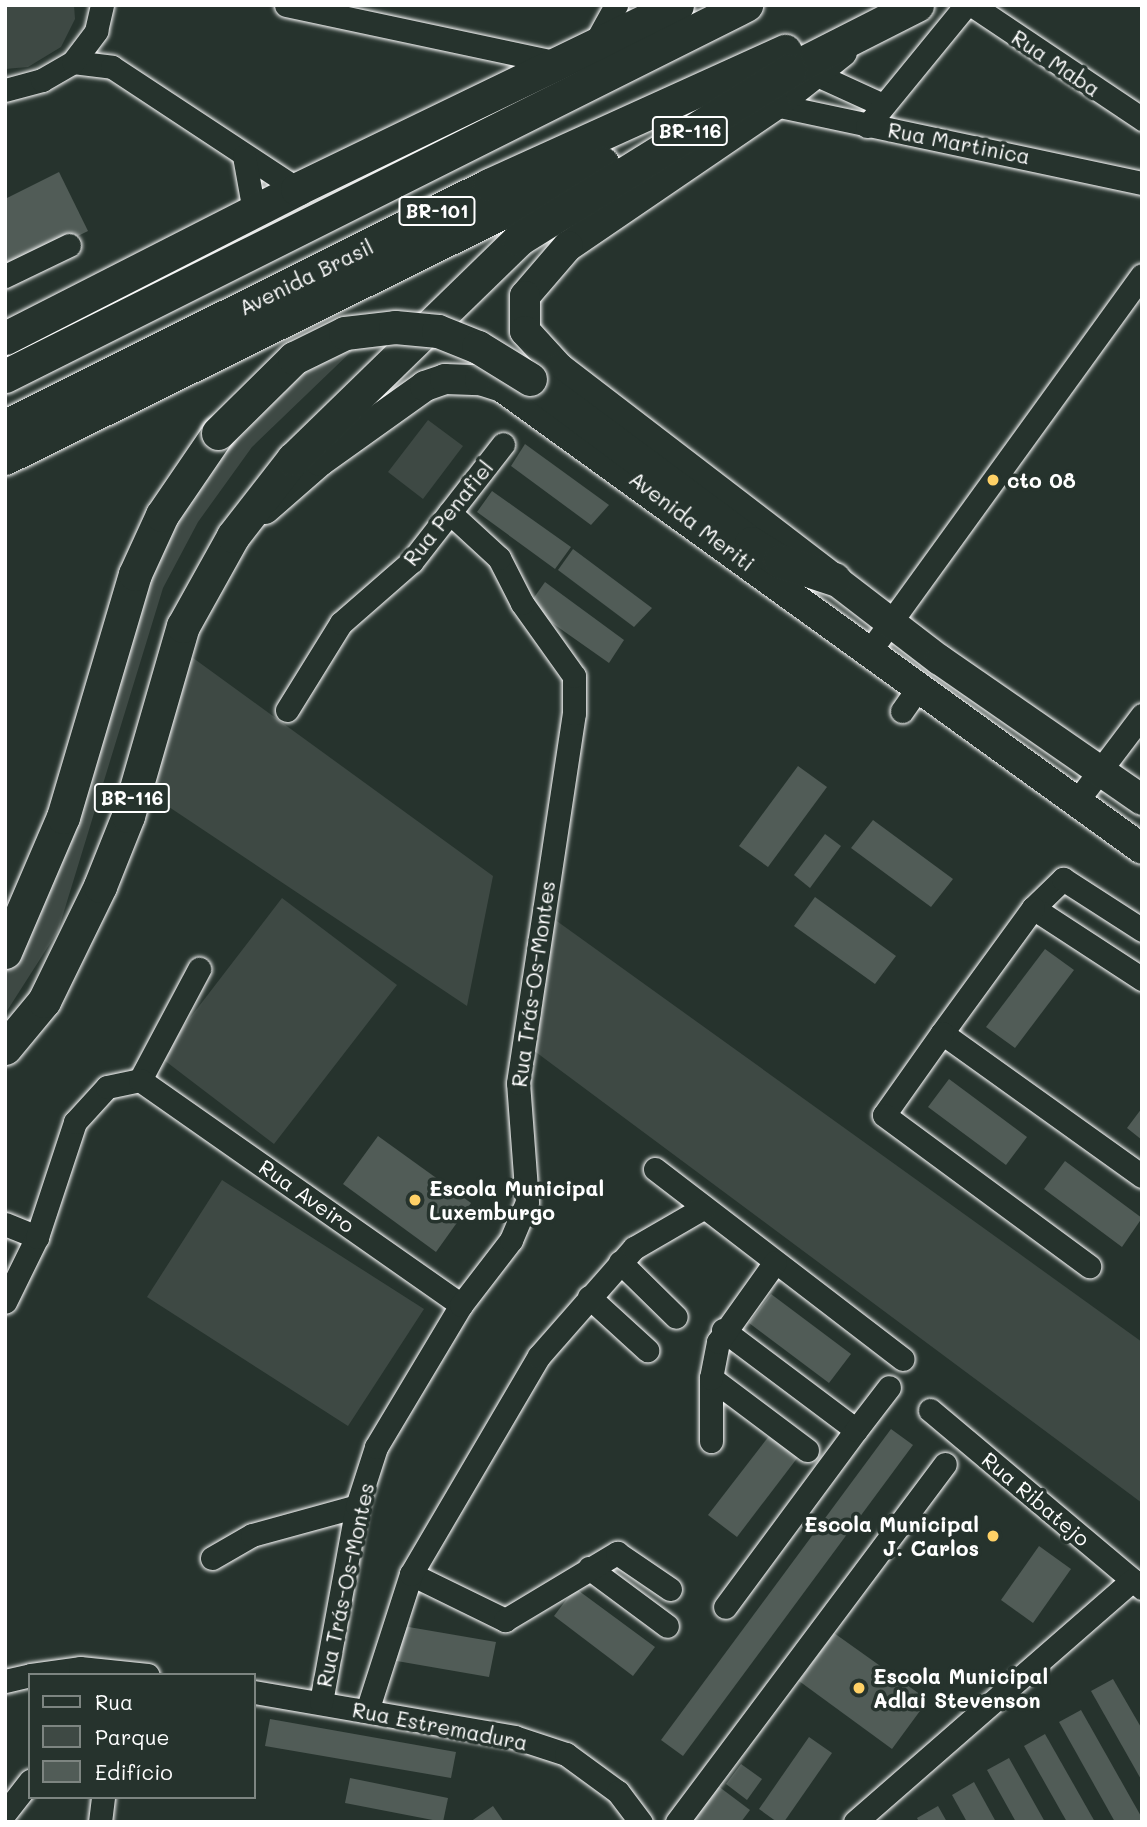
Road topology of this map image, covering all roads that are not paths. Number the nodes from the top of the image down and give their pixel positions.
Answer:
1 (102, 5) edge
2 (286, 5) edge
3 (616, 5) edge
4 (677, 5) edge
5 (746, 5) edge
6 (917, 5) edge
7 (966, 5) edge
8 (972, 5) edge
9 (871, 18) edge
10 (96, 31) junction
11 (593, 47) junction
12 (658, 48) junction
13 (73, 62) junction
14 (560, 63) junction
15 (112, 67) junction
16 (803, 72) junction
17 (5, 90) edge
18 (775, 105) junction
19 (883, 105) junction
20 (1142, 120) edge
21 (867, 126) junction
22 (244, 156) junction
23 (311, 182) junction
24 (1142, 183) edge
25 (254, 211) junction
26 (68, 245) dead end
27 (1142, 275) edge
28 (5, 276) edge
29 (5, 338) edge
30 (532, 342) joint
31 (5, 376) edge
32 (5, 426) edge
33 (503, 444) dead end
34 (5, 458) edge
35 (450, 513) junction
36 (233, 536) junction
37 (834, 579) junction
38 (892, 620) junction
39 (869, 652) junction
40 (287, 710) dead end
41 (1142, 715) edge
42 (1102, 769) junction
43 (1142, 800) edge
44 (1077, 802) junction
45 (1142, 849) edge
46 (1033, 908) junction
47 (1142, 930) edge
48 (5, 952) edge
49 (200, 969) dead end
50 (1142, 979) edge
51 (942, 1033) junction
52 (5, 1048) edge
53 (147, 1083) junction
54 (655, 1169) dead end
55 (1142, 1176) edge
56 (703, 1208) junction
57 (5, 1224) edge
58 (37, 1237) junction
59 (620, 1262) junction
60 (775, 1262) junction
61 (1089, 1266) dead end
62 (589, 1297) junction
63 (5, 1301) edge
64 (461, 1305) junction
65 (676, 1317) dead end
66 (723, 1330) junction
67 (647, 1350) dead end
68 (902, 1359) dead end
69 (711, 1378) junction
70 (889, 1387) dead end
71 (930, 1410) dead end
72 (856, 1430) junction
73 (711, 1441) dead end
74 (807, 1450) dead end
75 (945, 1464) dead end
76 (357, 1506) junction
77 (212, 1558) dead end
78 (589, 1569) junction
79 (411, 1574) junction
80 (1137, 1584) edge
81 (670, 1589) dead end
82 (725, 1606) dead end
83 (667, 1626) dead end
84 (44, 1673) edge
85 (129, 1673) edge
86 (28, 1675) edge
87 (5, 1681) edge
88 (256, 1692) edge
89 (321, 1702) junction
90 (367, 1711) junction
91 (28, 1784) edge
92 (103, 1799) edge
93 (5, 1813) edge
94 (100, 1822) edge
95 (641, 1822) edge
96 (677, 1822) edge
97 (855, 1822) edge

1 - 10 street
2 - 14 street
3 - 11 street
4 - 11 highway
5 - 12 highway, BR-101
6 - 9 highway, Avenida Brasil / BR-101
7 - 19 street
8 - 20 street, Rua Maba
9 - 16 highway, Avenida Brasil / BR-101
9 - 32 highway, Avenida Brasil / BR-101
10 - 13 street
10 - 15 street
11 - 14 highway
12 - 23 highway, BR-101
12 - 31 highway, BR-101
13 - 15 street
13 - 17 street
14 - 23 highway
15 - 22 street
16 - 18 main road, Avenida Brasil
16 - 19 street
16 - 34 highway, Avenida Brasil / BR-101
16 - 36 highway, BR-116
18 - 21 street, Rua Martinica
18 - 30 main road, Avenida Brasil
19 - 21 street
21 - 24 street, Rua Martinica
22 - 23 street
22 - 25 street
23 - 25 highway, BR-101
25 - 29 highway, BR-101
26 - 28 street
27 - 38 street
30 - 37 main road, Avenida Meriti
33 - 35 street, Rua Penafiel
35 - 40 street, Rua Penafiel
35 - 64 street, Rua Trás-Os-Montes
36 - 39 main road, Avenida Meriti
36 - 52 highway, BR-116
37 - 38 main road, Avenida Meriti
37 - 48 highway, bridge
38 - 39 street
38 - 42 main road, Avenida Meriti
39 - 44 main road, Avenida Meriti
41 - 42 street
42 - 43 main road, Avenida Meriti
42 - 44 street
44 - 45 main road, Avenida Meriti
46 - 47 street
46 - 50 street
46 - 51 street
49 - 53 street
51 - 55 street
51 - 61 street
53 - 58 street
53 - 64 street, Rua Aveiro
54 - 56 street
56 - 59 street
56 - 60 street
57 - 58 street
58 - 63 street
59 - 62 street
59 - 65 street
60 - 66 street
60 - 68 street
62 - 67 street
62 - 79 street
64 - 76 street, Rua Trás-Os-Montes
66 - 69 street
66 - 72 street
69 - 73 street
69 - 74 street
70 - 72 street
71 - 80 street, Rua Ribatejo
72 - 82 street
75 - 96 street
76 - 77 street
76 - 89 street, Rua Trás-Os-Montes
78 - 79 street
78 - 81 street
78 - 83 street
79 - 90 street
80 - 97 street
84 - 85 street
86 - 87 street
88 - 89 street, Rua Estremadura
89 - 90 street, Rua Estremadura
90 - 95 street, Rua Estremadura
91 - 93 street
92 - 94 street

